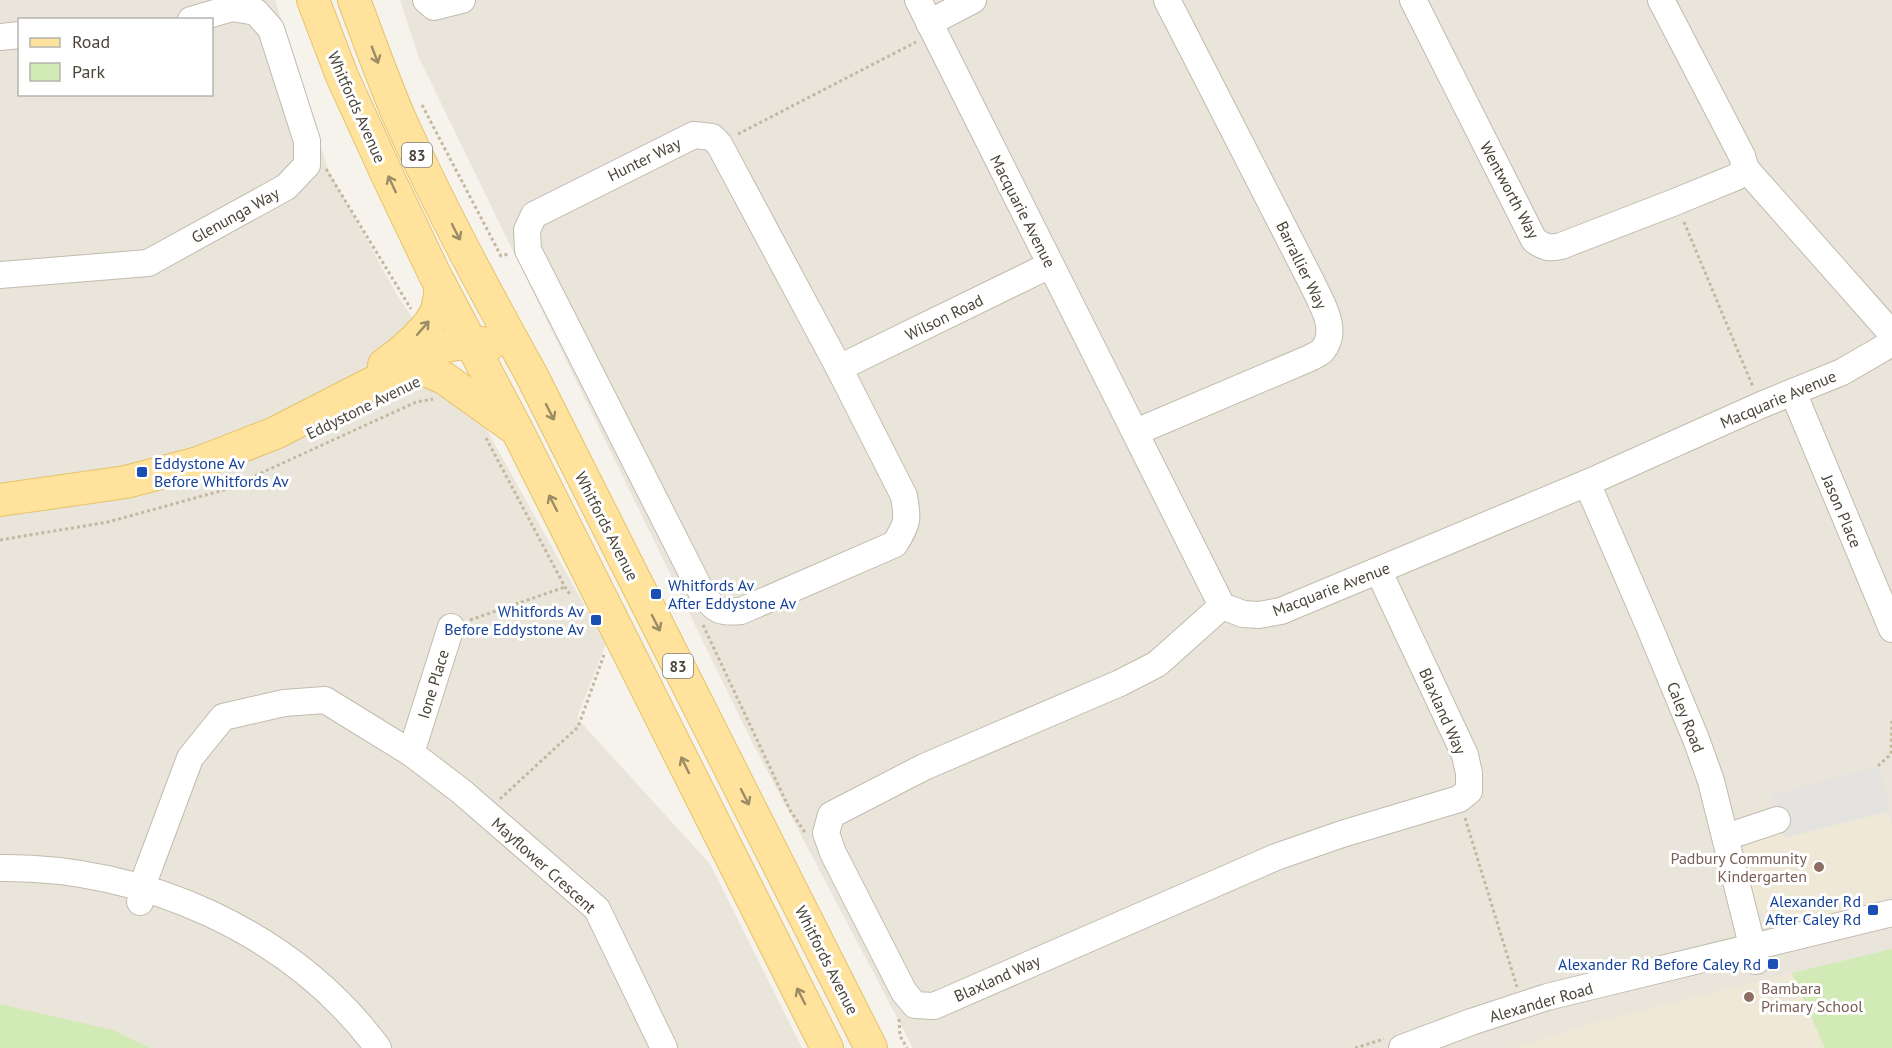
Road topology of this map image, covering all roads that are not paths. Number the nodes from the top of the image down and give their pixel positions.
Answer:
1 (313, 0) edge
2 (354, 0) edge
3 (426, 0) edge
4 (462, 0) edge
5 (973, 0) edge
6 (1167, 0) edge
7 (1413, 0) edge
8 (1660, 0) edge
9 (198, 18) edge
10 (927, 18) edge
11 (18, 35) edge
12 (0, 37) edge
13 (1746, 169) junction
14 (1050, 265) junction
15 (0, 275) edge
16 (441, 286) junction
17 (493, 304) junction
18 (1892, 334) edge
19 (473, 343) junction
20 (1892, 343) edge
21 (838, 368) junction
22 (432, 373) junction
23 (531, 374) junction
24 (1792, 392) junction
25 (517, 430) junction
26 (1136, 432) junction
27 (275, 433) junction
28 (1587, 483) junction
29 (0, 500) edge
30 (0, 519) edge
31 (1379, 572) junction
32 (1222, 606) junction
33 (451, 627) road end
34 (1892, 629) edge
35 (411, 753) junction
36 (1778, 820) dead end
37 (1726, 837) junction
38 (0, 868) edge
39 (0, 885) edge
40 (141, 895) junction
41 (1892, 913) edge
42 (1892, 928) edge
43 (1754, 954) junction
44 (357, 1048) edge
45 (378, 1048) edge
46 (664, 1048) edge
47 (828, 1048) edge
48 (871, 1048) edge
49 (1402, 1048) edge
50 (1448, 1048) edge

16 -> 1 main road, Whitfords Avenue / 83
2 -> 17 main road, Whitfords Avenue / 83
3 - 4 street
5 - 10 street
6 - 26 street, Barrallier Way
7 - 13 street, Wentworth Way
8 - 13 street
9 - 15 street, Glenunga Way
10 - 14 street, Macquarie Avenue
11 - 12 street
13 - 18 street
14 - 21 street, Wilson Road
14 - 26 street, Macquarie Avenue
16 - 19 main road, Whitfords Avenue / 83
27 -> 16 main road
17 - 19 main road, Eddystone Avenue
17 - 23 main road, Whitfords Avenue / 83
19 - 22 main road, Eddystone Avenue
19 - 23 main road, Eddystone Avenue
19 - 25 main road, Whitfords Avenue / 83
19 - 27 main road, Eddystone Avenue
20 - 24 street, Macquarie Avenue
21 - 21 street, Hunter Way
22 - 25 main road
22 - 30 main road, Eddystone Avenue
23 -> 48 main road, Whitfords Avenue / 83
24 - 28 street, Macquarie Avenue
24 - 34 street, Jason Place
47 -> 25 main road, Whitfords Avenue / 83
26 - 32 street, Macquarie Avenue
27 - 29 main road, Eddystone Avenue
28 - 31 street, Macquarie Avenue
28 - 37 street, Caley Road
31 - 32 street, Macquarie Avenue
31 - 32 street, Blaxland Way
33 - 35 street, Ione Place
35 - 40 street, Mayflower Crescent
35 - 46 street, Mayflower Crescent
36 - 37 street
37 - 43 street, Caley Road
38 - 40 street
39 - 40 street
40 - 44 street
40 - 45 street
41 - 43 street, Alexander Road
42 - 43 street, Alexander Road
43 - 49 street, Alexander Road
43 - 50 street, Alexander Road

